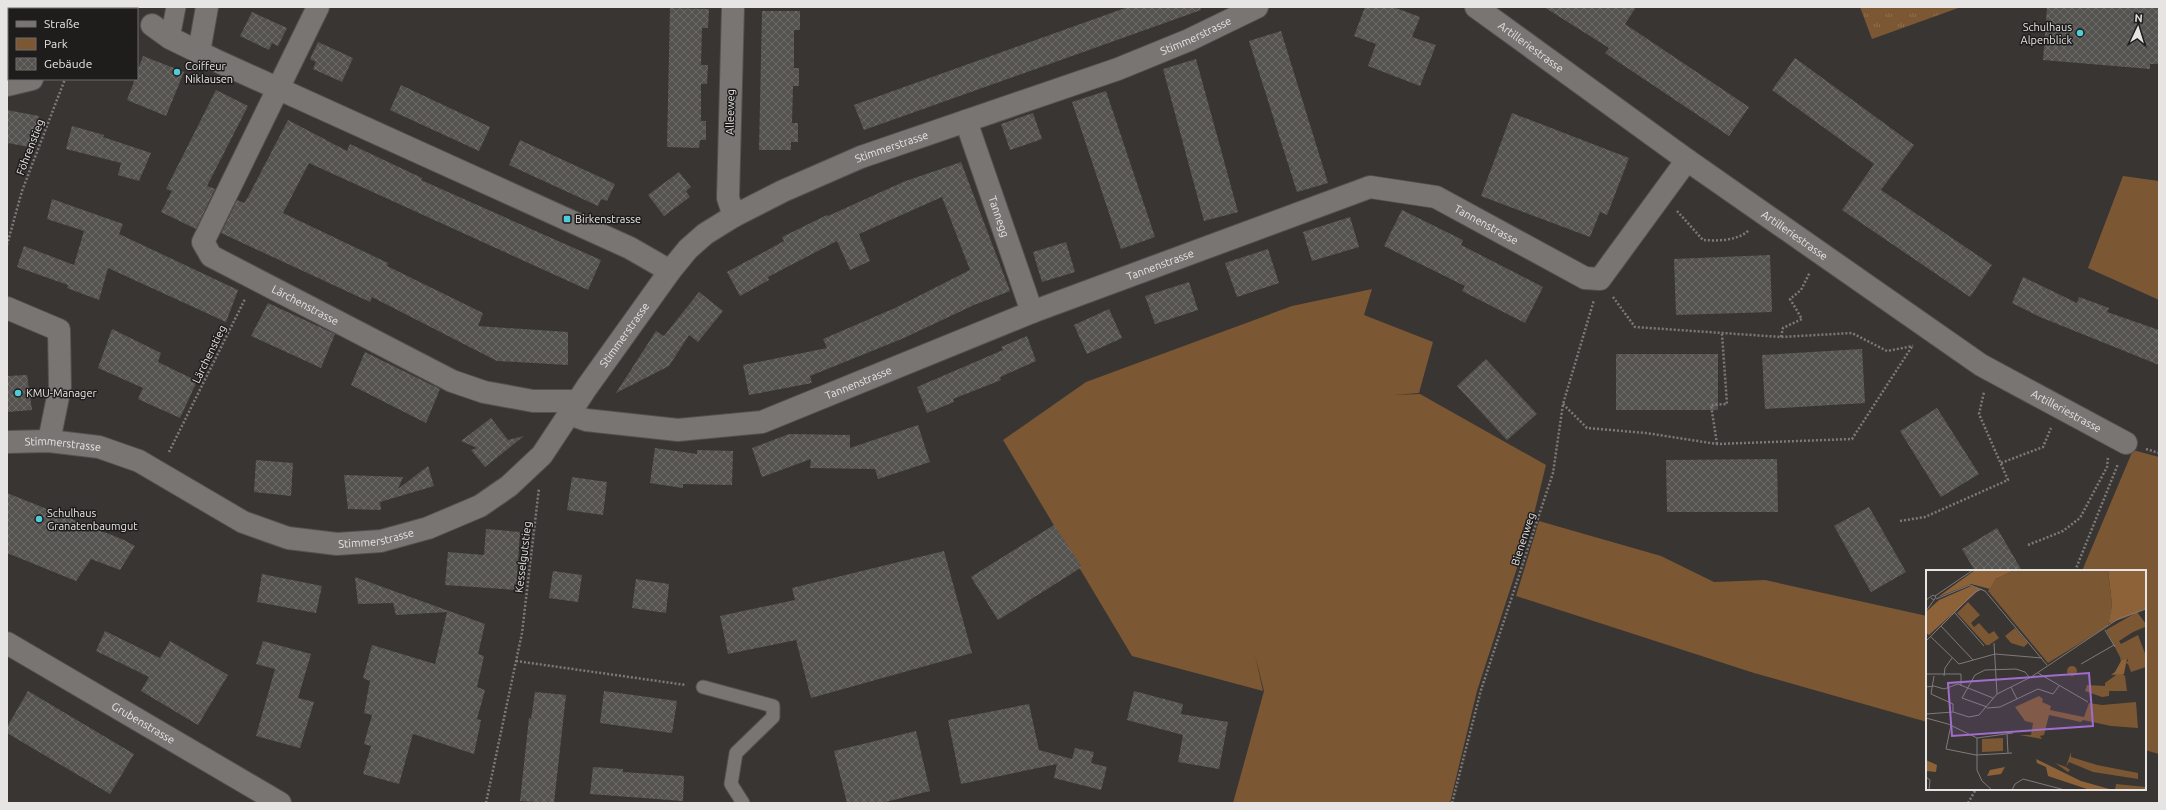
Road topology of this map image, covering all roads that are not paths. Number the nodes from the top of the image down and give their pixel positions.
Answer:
1 (176, 7) edge
2 (207, 7) edge
3 (318, 7) edge
4 (733, 7) edge
5 (1257, 7) edge
6 (1476, 7) edge
7 (148, 19) edge
8 (170, 38) junction
9 (198, 52) junction
10 (28, 80) edge
11 (7, 85) edge
12 (277, 88) junction
13 (966, 121) junction
14 (1687, 160) junction
15 (734, 216) junction
16 (670, 271) junction
17 (7, 308) edge
18 (1032, 312) junction
19 (573, 408) junction
20 (2119, 439) road end
21 (49, 441) junction
22 (7, 442) edge
23 (7, 643) edge
24 (703, 687) road end
25 (280, 803) edge
26 (743, 803) edge

1 - 8 street
2 - 9 street
3 - 12 street
4 - 15 street, Alleeweg
5 - 13 street, Stimmerstrasse
6 - 14 street, Artilleriestrasse
7 - 8 street
8 - 9 street
9 - 12 street
10 - 11 street
12 - 16 street
12 - 19 street, Lärchenstrasse
13 - 15 street, Stimmerstrasse
13 - 18 street, Tannegg
14 - 18 street, Tannenstrasse
14 - 20 street, Artilleriestrasse
15 - 16 street, Stimmerstrasse
16 - 19 street, Stimmerstrasse
17 - 21 street
18 - 19 street, Tannenstrasse
19 - 21 street, Stimmerstrasse
21 - 22 street, Stimmerstrasse
23 - 25 street, Grubenstrasse
24 - 26 lane

